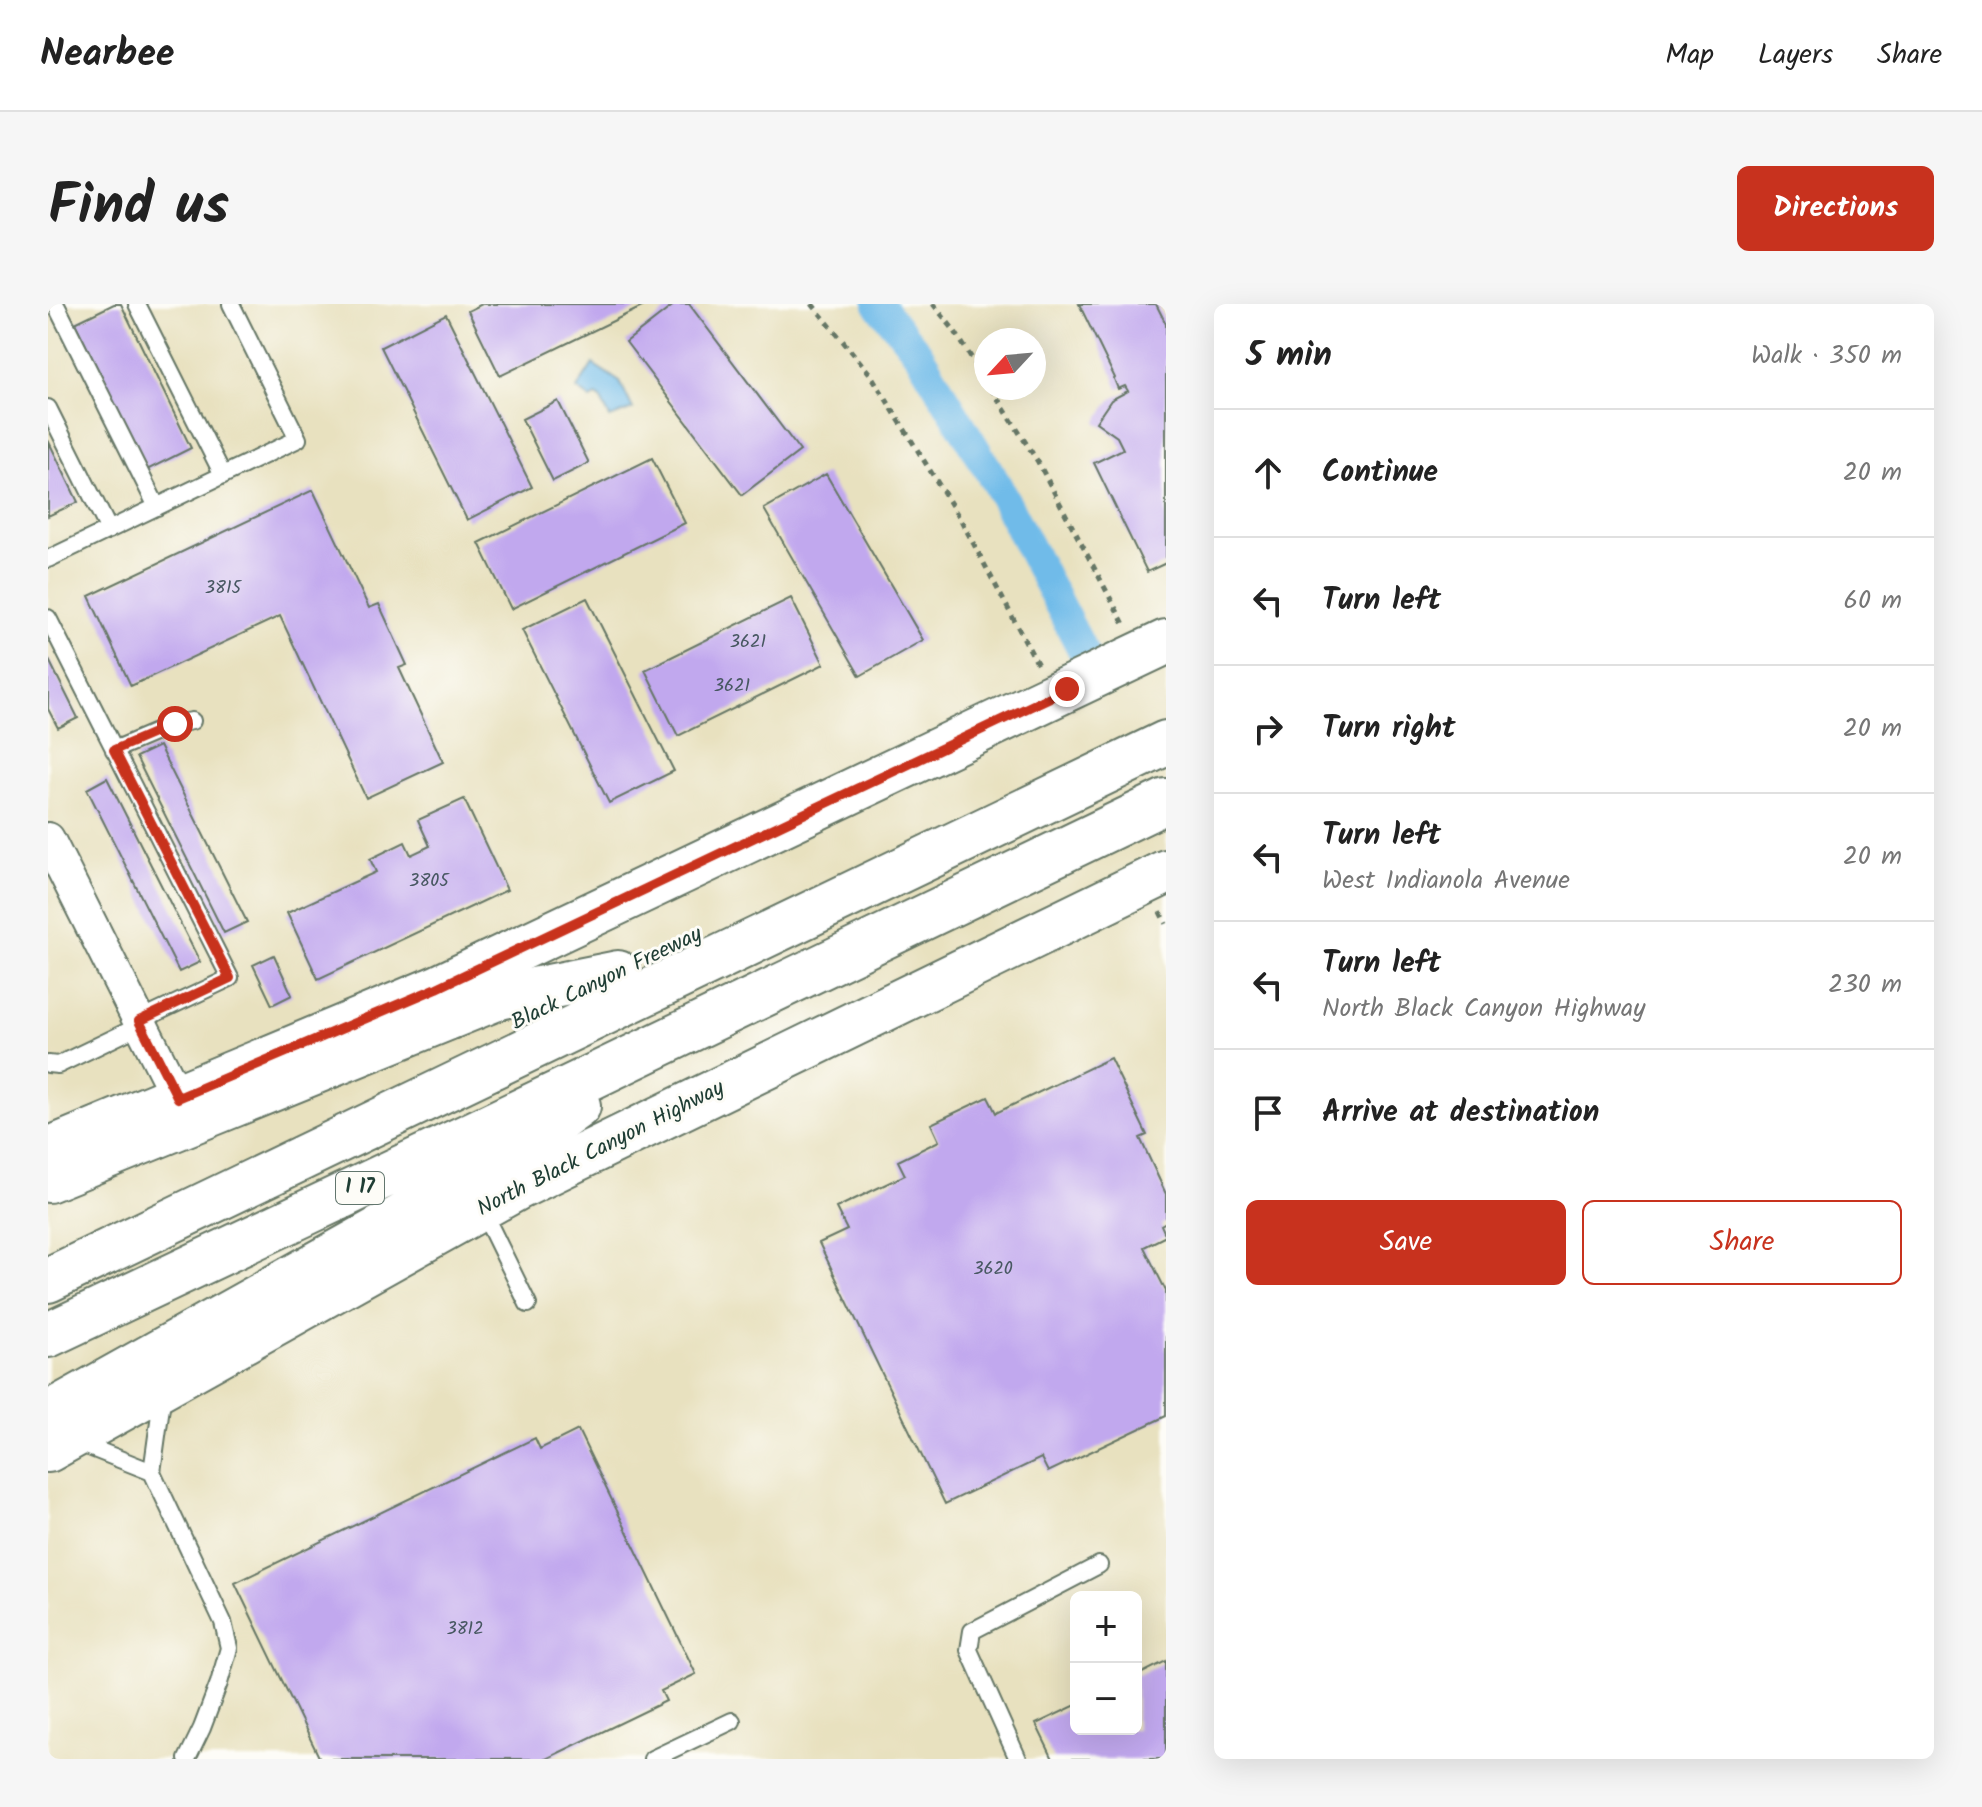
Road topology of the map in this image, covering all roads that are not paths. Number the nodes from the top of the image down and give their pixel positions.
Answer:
1 (137, 304) edge
2 (231, 304) edge
3 (56, 308) edge
4 (48, 408) edge
5 (223, 475) junction
6 (157, 507) junction
7 (109, 530) junction
8 (48, 559) edge
9 (48, 618) edge
10 (1166, 642) edge
11 (192, 721) dead end
12 (1160, 730) edge
13 (114, 750) junction
14 (1099, 759) junction
15 (1148, 810) edge
16 (48, 839) edge
17 (1162, 874) edge
18 (618, 973) junction
19 (140, 1023) junction
20 (671, 1039) junction
21 (48, 1064) edge
22 (178, 1098) junction
23 (48, 1150) edge
24 (48, 1180) edge
25 (481, 1208) junction
26 (48, 1247) edge
27 (48, 1280) edge
28 (528, 1304) dead end
29 (48, 1335) edge
30 (163, 1387) junction
31 (55, 1434) edge
32 (152, 1472) junction
33 (1099, 1565) dead end
34 (732, 1721) dead end
35 (187, 1759) edge
36 (652, 1759) edge
37 (1018, 1759) edge

1 - 5 lane
2 - 5 lane
3 - 6 lane
4 - 7 lane
5 - 6 lane
6 - 7 lane
7 - 8 lane
9 - 13 lane
10 - 22 main road
11 - 13 lane
12 - 14 main road, Black Canyon Freeway
13 - 19 lane
14 - 18 main road, Black Canyon Freeway
14 - 27 main road
15 - 20 main road, I 17
16 - 19 street
17 - 25 main road, North Black Canyon Highway
18 - 24 main road
18 - 26 main road, Black Canyon Freeway
19 - 21 lane
19 - 22 street
20 - 29 main road, I 17
20 - 31 main road
22 - 23 main road
25 - 28 lane
25 - 30 main road, North Black Canyon Highway
30 - 31 main road, North Black Canyon Highway
30 - 32 lane
31 - 32 lane
32 - 35 lane
33 - 37 lane
34 - 36 lane

